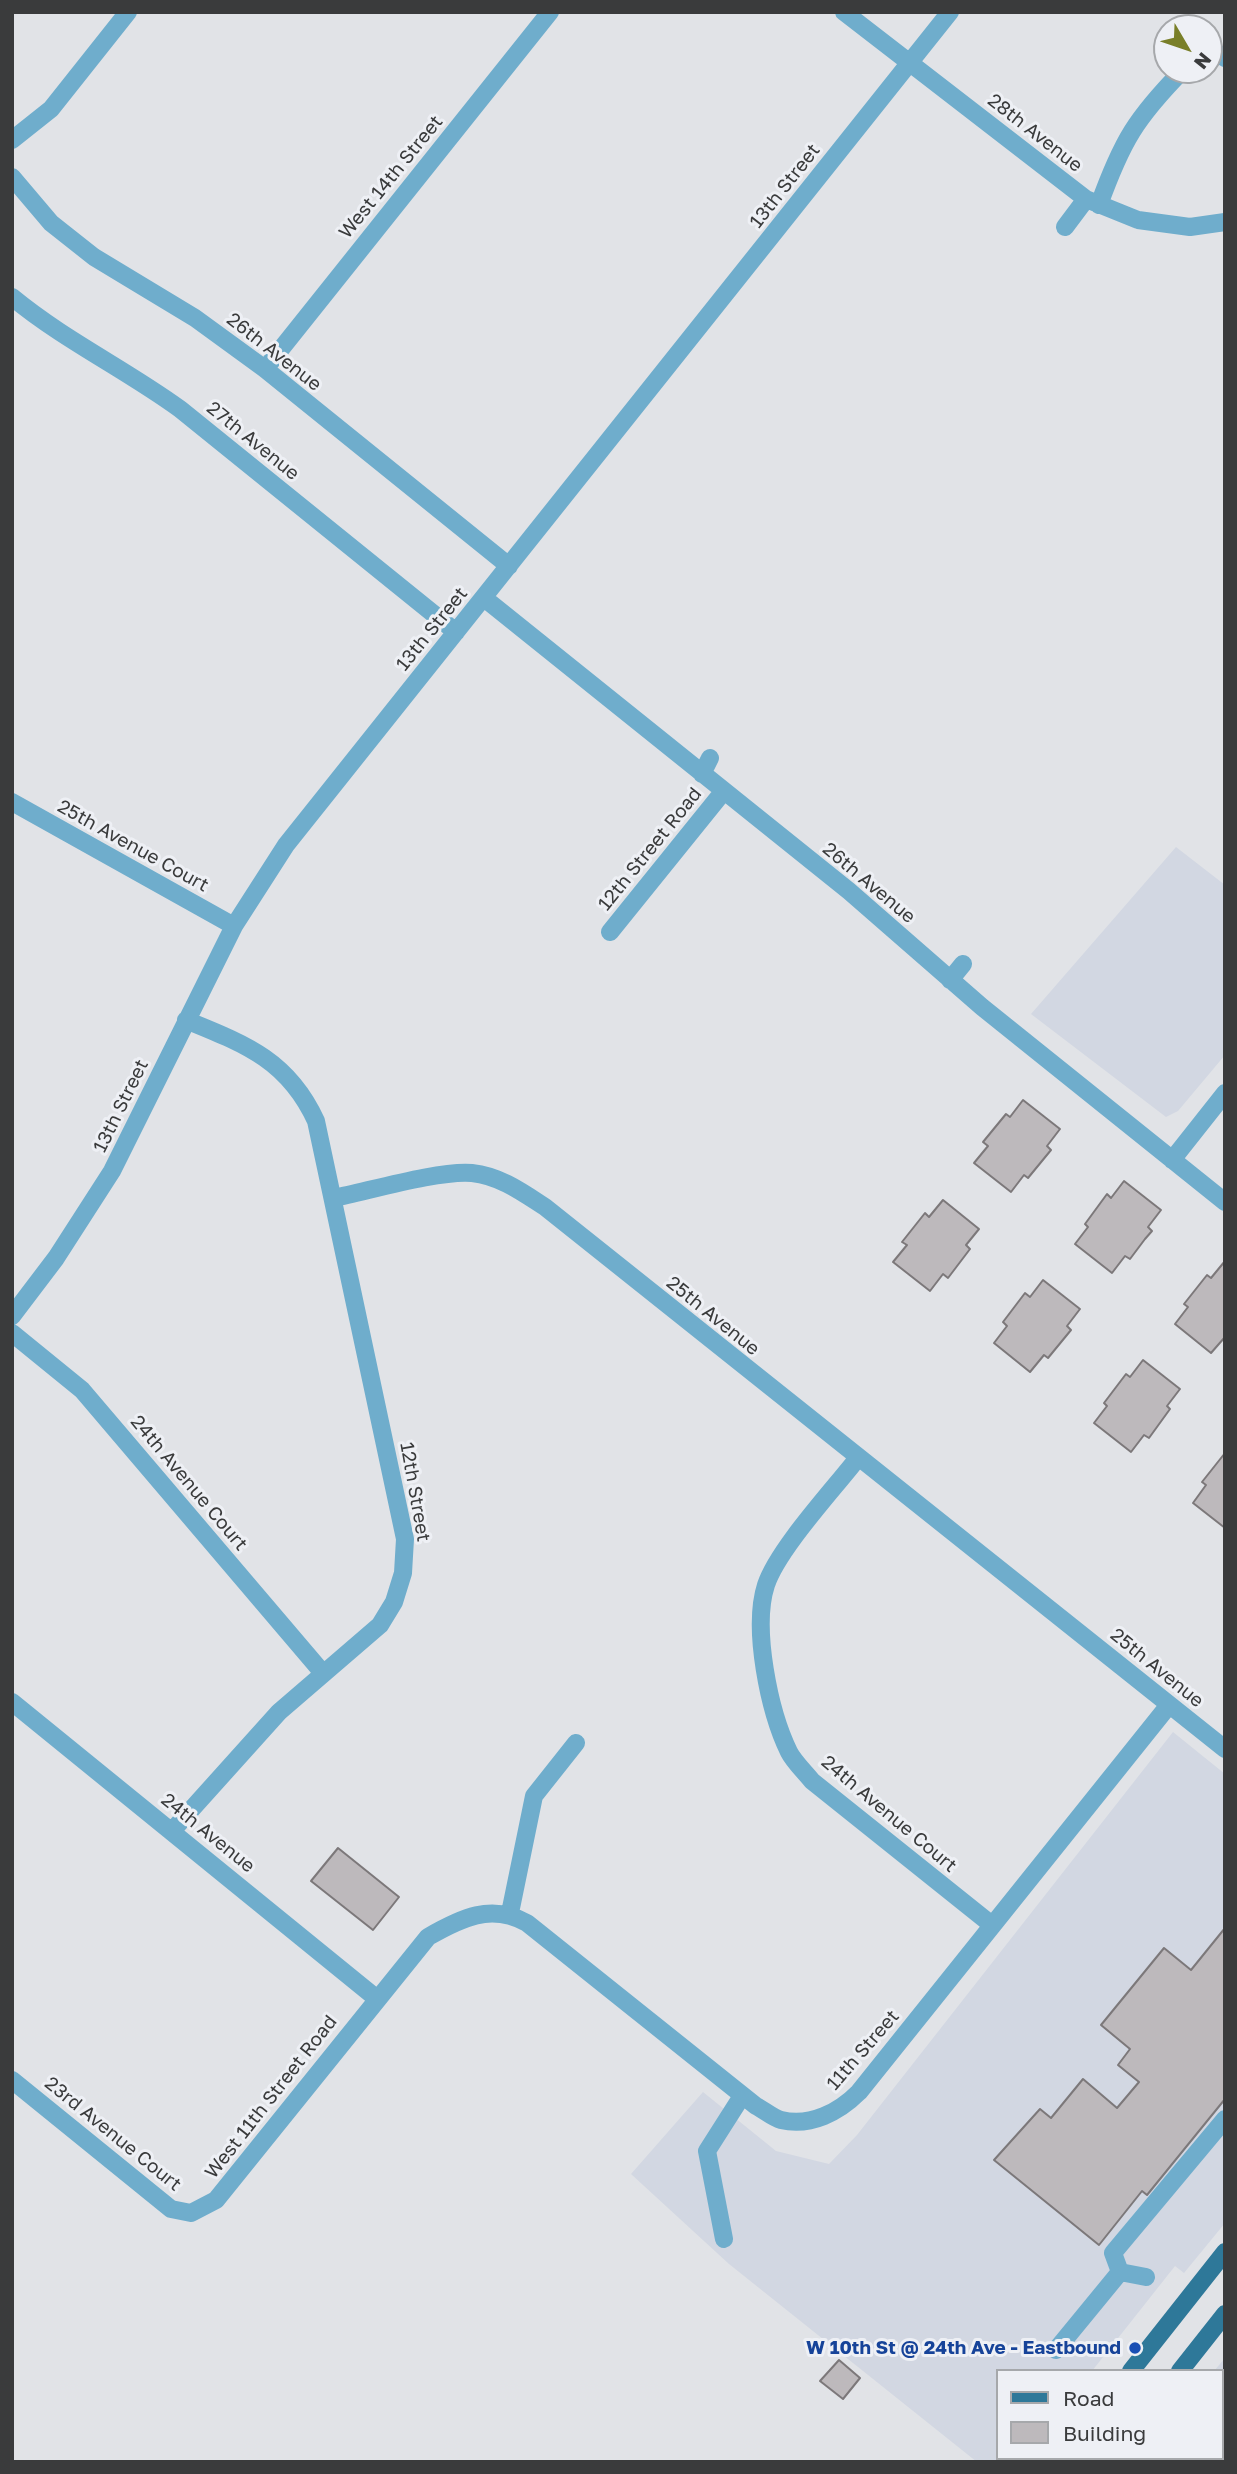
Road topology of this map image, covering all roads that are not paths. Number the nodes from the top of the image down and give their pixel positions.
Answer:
1 (128, 12) edge
2 (550, 12) edge
3 (844, 12) edge
4 (950, 12) edge
5 (909, 62) junction
6 (1169, 84) edge
7 (12, 141) edge
8 (12, 177) edge
9 (1092, 202) junction
10 (1225, 222) edge
11 (1065, 227) dead end
12 (12, 297) edge
13 (265, 369) junction
14 (509, 566) junction
15 (484, 598) junction
16 (456, 632) junction
17 (723, 792) junction
18 (12, 802) edge
19 (234, 926) junction
20 (610, 932) dead end
21 (963, 964) dead end
22 (950, 980) junction
23 (186, 1020) junction
24 (1225, 1093) edge
25 (1172, 1160) junction
26 (334, 1198) junction
27 (1225, 1202) edge
28 (12, 1316) edge
29 (12, 1333) edge
30 (857, 1459) junction
31 (323, 1672) junction
32 (12, 1702) edge
33 (1169, 1705) junction
34 (576, 1743) dead end
35 (1225, 1749) edge
36 (172, 1831) junction
37 (510, 1913) junction
38 (992, 1925) junction
39 (376, 1997) junction
40 (12, 2080) edge
41 (742, 2096) junction
42 (1225, 2119) edge
43 (191, 2213) joint
44 (724, 2239) dead end
45 (1225, 2252) edge
46 (1119, 2272) junction
47 (1146, 2277) dead end
48 (1225, 2314) edge
49 (1056, 2350) dead end
50 (1132, 2369) edge
51 (1182, 2369) edge

1 - 7 street
2 - 13 street, West 14th Street
3 - 5 street, 28th Avenue
4 - 5 street, 13th Street
5 - 9 street, 28th Avenue
5 - 14 street, 13th Street
6 - 9 street
8 - 13 street, 26th Avenue
9 - 10 street, 28th Avenue
9 - 11 street
12 - 16 street, 27th Avenue
13 - 14 street, 26th Avenue
14 - 15 street, 13th Street
15 - 16 street, 13th Street
15 - 17 street, 26th Avenue
16 - 19 street, 13th Street
17 - 20 street, 12th Street Road
17 - 22 street, 26th Avenue
18 - 19 street, 25th Avenue Court
19 - 23 street, 13th Street
21 - 22 street
22 - 25 street, 26th Avenue
23 - 26 street
23 - 28 street, 13th Street
24 - 25 street
25 - 27 street, 26th Avenue
26 - 30 street, 25th Avenue
26 - 31 street, 12th Street
29 - 31 street, 24th Avenue Court
30 - 33 street, 25th Avenue
30 - 38 street, 24th Avenue Court
31 - 36 street, 12th Street
32 - 36 street, 24th Avenue
33 - 35 street, 25th Avenue
33 - 38 street, 11th Street
34 - 37 street
36 - 39 street, 24th Avenue
37 - 39 street
37 - 41 street, 11th Street
38 - 41 street, 11th Street
39 - 43 street, West 11th Street Road
40 - 43 street, 23rd Avenue Court
41 - 44 street
42 - 46 street
45 - 50 main road
46 - 47 street
46 - 49 street
48 - 51 main road

